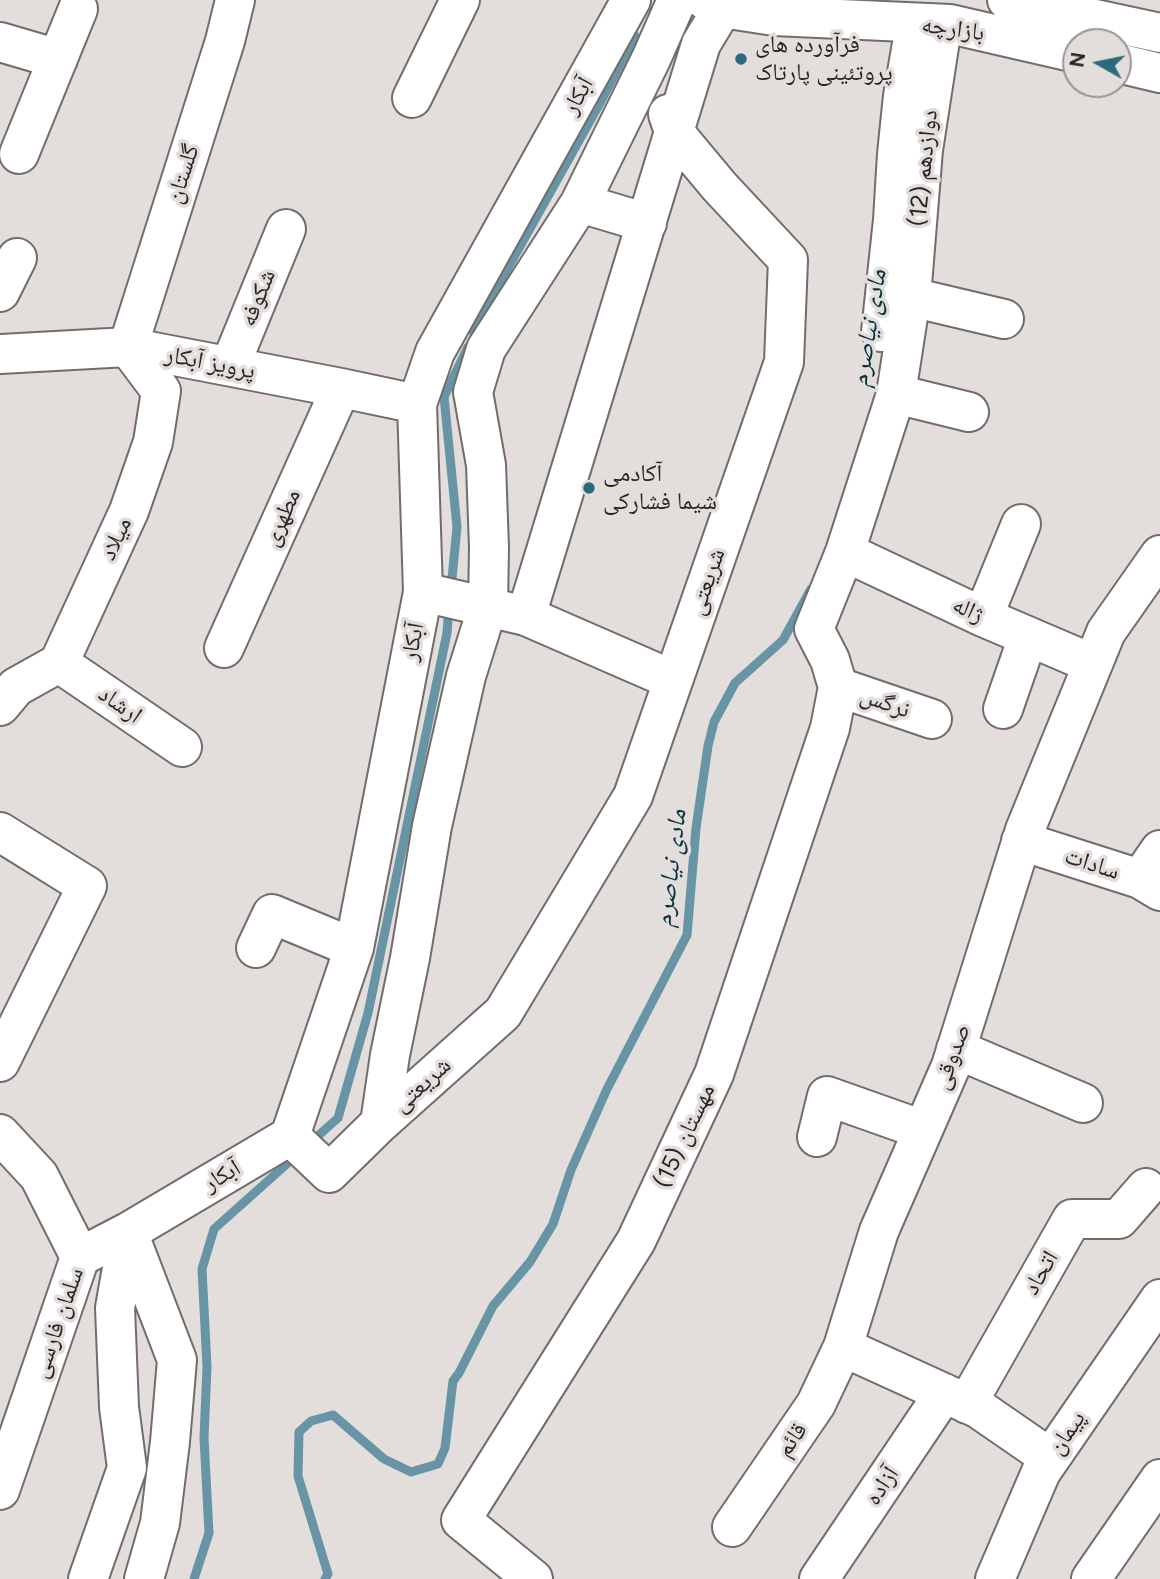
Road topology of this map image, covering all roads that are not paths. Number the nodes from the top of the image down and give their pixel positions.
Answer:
1 (236, 0) edge
2 (460, 0) edge
3 (631, 0) edge
4 (677, 0) edge
5 (1007, 0) edge
6 (714, 3) edge
7 (78, 9) dead end
8 (929, 23) junction
9 (1160, 33) edge
10 (0, 42) edge
11 (1062, 51) edge
12 (651, 59) junction
13 (58, 60) junction
14 (1132, 66) edge
15 (1160, 72) edge
16 (412, 98) dead end
17 (674, 132) junction
18 (19, 154) dead end
19 (580, 203) junction
20 (647, 223) junction
21 (286, 229) dead end
22 (17, 258) dead end
23 (0, 292) edge
24 (911, 297) junction
25 (1004, 319) dead end
26 (881, 332) dead end
27 (128, 347) junction
28 (0, 354) edge
29 (230, 366) junction
30 (341, 388) junction
31 (896, 394) junction
32 (416, 404) junction
33 (969, 412) dead end
34 (1021, 524) dead end
35 (845, 552) junction
36 (1160, 555) edge
37 (423, 592) junction
38 (488, 606) junction
39 (526, 616) junction
40 (983, 617) junction
41 (814, 629) joint
42 (1028, 637) junction
43 (224, 648) dead end
44 (59, 663) junction
45 (1093, 664) junction
46 (673, 680) junction
47 (838, 687) junction
48 (0, 706) edge
49 (1003, 709) dead end
50 (932, 719) dead end
51 (182, 747) dead end
52 (0, 832) edge
53 (1021, 841) junction
54 (1153, 874) edge
55 (256, 948) dead end
56 (354, 948) junction
57 (956, 1049) junction
58 (0, 1062) edge
59 (1083, 1103) dead end
60 (380, 1123) junction
61 (923, 1130) junction
62 (290, 1136) junction
63 (817, 1138) dead end
64 (2, 1141) edge
65 (1146, 1188) dead end
66 (128, 1232) junction
67 (80, 1257) junction
68 (1160, 1298) edge
69 (843, 1347) junction
70 (955, 1399) junction
71 (9, 1433) edge
72 (1050, 1458) junction
73 (1160, 1479) edge
74 (0, 1490) edge
75 (732, 1527) dead end
76 (88, 1579) edge
77 (144, 1579) edge
78 (533, 1579) edge
79 (819, 1579) edge
80 (995, 1579) edge
81 (1091, 1579) edge

1 - 27 street, گلستان
2 - 16 street
3 - 32 street, آبکار
4 - 12 street, آبکار
5 - 9 street, بازارچه
6 - 8 street, بازارچه
6 - 17 street
7 - 13 street
8 - 11 street, بازارچه
8 - 24 street, دوازدهم (12)
8 - 26 street, دوازدهم (12)
10 - 13 street
12 - 17 street
12 - 19 street, آبکار
13 - 18 street
14 - 15 street
17 - 20 street
17 - 46 street, شریعتی
19 - 20 street
19 - 38 street, آبکار
20 - 39 street
21 - 29 street, شکوفه
22 - 23 street
24 - 25 street
24 - 31 street, دوازدهم (12)
27 - 28 street, پرویز آبکار
27 - 29 street, پرویز آبکار
27 - 44 street, میلاد
29 - 30 street, پرویز آبکار
30 - 32 street, پرویز آبکار
30 - 43 street, مطهری
31 - 33 street
31 - 35 street, دوازدهم (12)
32 - 37 street, آبکار
34 - 40 street
35 - 40 street, ژاله
35 - 41 street, دوازدهم (12)
36 - 45 street, صدوقی
37 - 38 street
37 - 56 street, آبکار
38 - 39 street
38 - 60 street, آبکار
39 - 46 street
40 - 42 street, ژاله
41 - 47 street, مهستان (15)
42 - 45 street, ژاله
42 - 49 street
44 - 48 street
44 - 51 street, ارشاد
45 - 53 street, صدوقی
46 - 60 street, شریعتی
47 - 50 street, نرگس
47 - 78 street, مهستان (15)
52 - 58 street
53 - 54 street, سادات
53 - 57 street, صدوقی
55 - 56 street
56 - 62 street, آبکار
57 - 59 street
57 - 61 street, صدوقی
60 - 62 street
61 - 63 street
61 - 69 street, صدوقی
62 - 66 street, آبکار
64 - 67 street, سلمان فارسی
65 - 70 street, اتحاد
66 - 67 street, آبکار
66 - 76 street
66 - 77 street
67 - 71 street, سلمان فارسی
68 - 72 street, پیمان
69 - 70 street
69 - 75 street, قائم
70 - 72 street
70 - 79 street, آزاده
71 - 74 street, سلمان فارسی
72 - 80 street, پیمان
73 - 81 street

